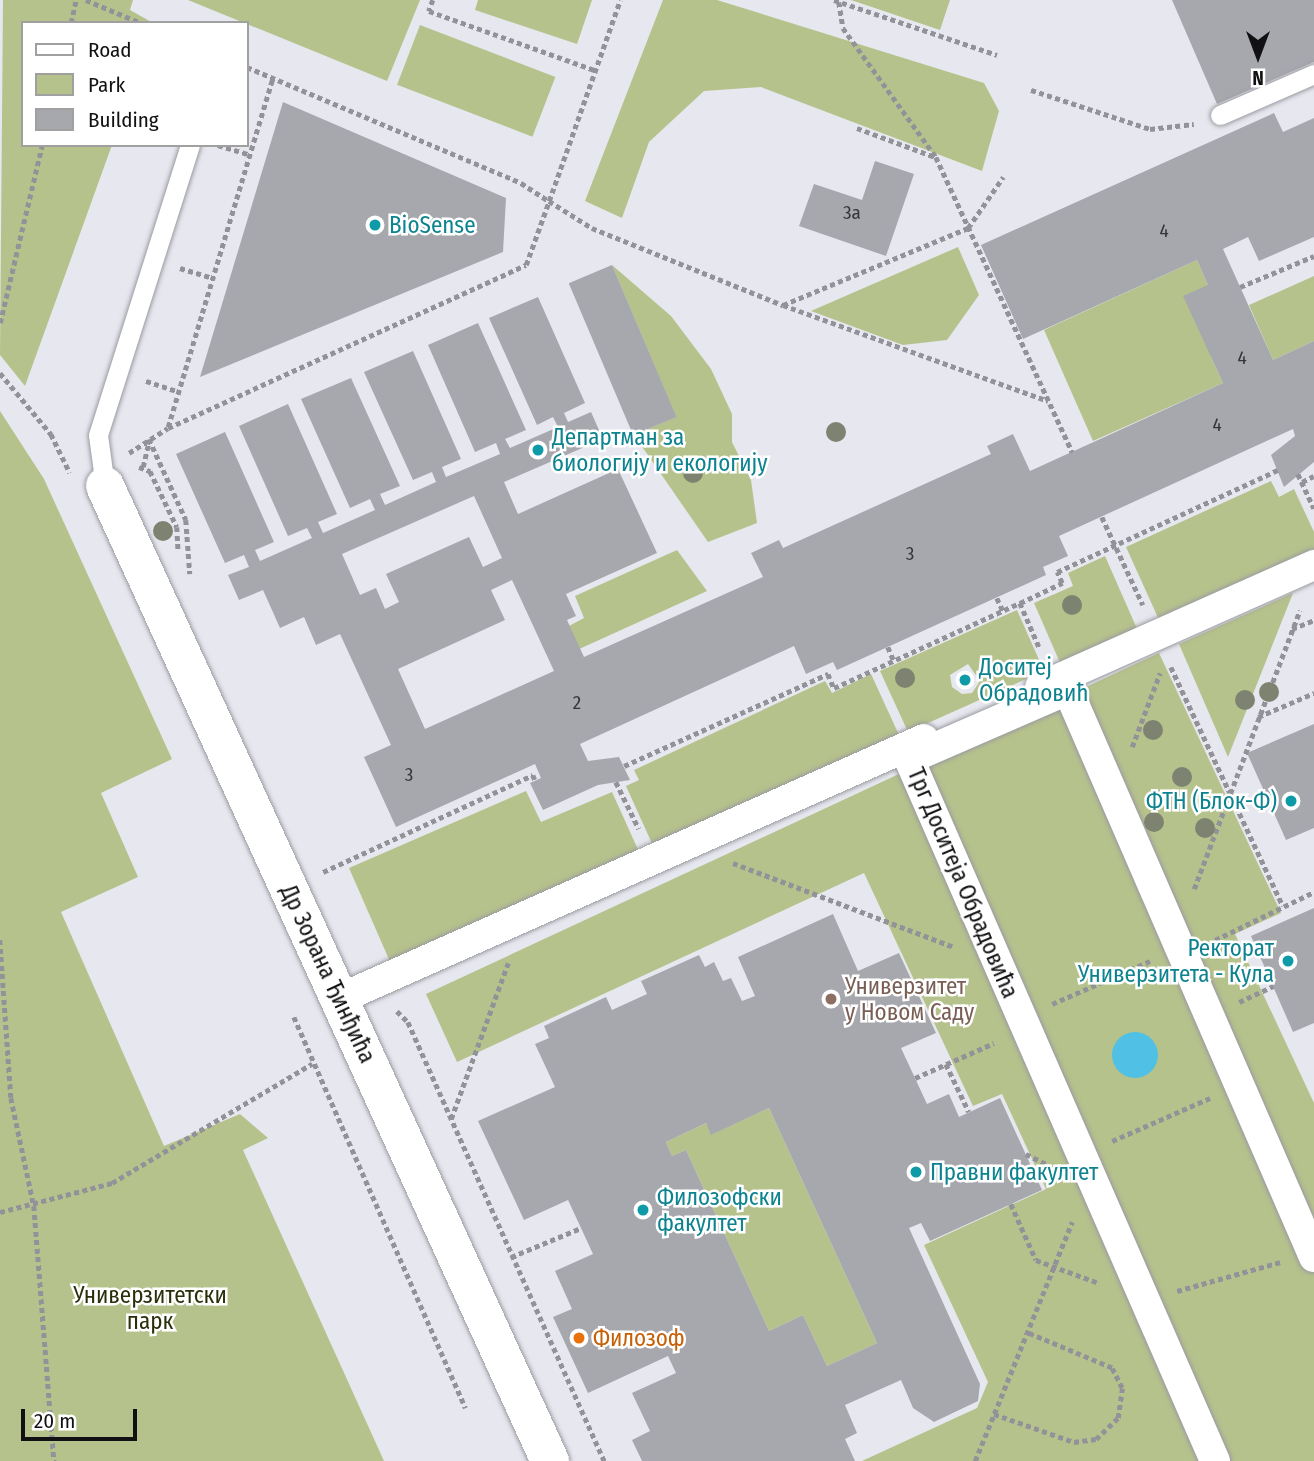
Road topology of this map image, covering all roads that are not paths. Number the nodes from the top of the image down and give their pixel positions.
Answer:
1 (1314, 74) edge
2 (1220, 115) road end
3 (189, 147) edge
4 (98, 476) joint
5 (1314, 565) edge
6 (1056, 687) junction
7 (911, 751) junction
8 (355, 992) junction
9 (1313, 1255) edge
10 (550, 1461) edge
11 (1215, 1461) edge

1 - 2 lane
3 - 4 lane
4 - 8 street, Др Зорана Ђинђића
5 - 6 street
6 - 7 street
6 - 9 street
7 - 8 street
7 - 11 street, Трг Доситеја Обрадовића
8 - 10 street, Др Зорана Ђинђића

